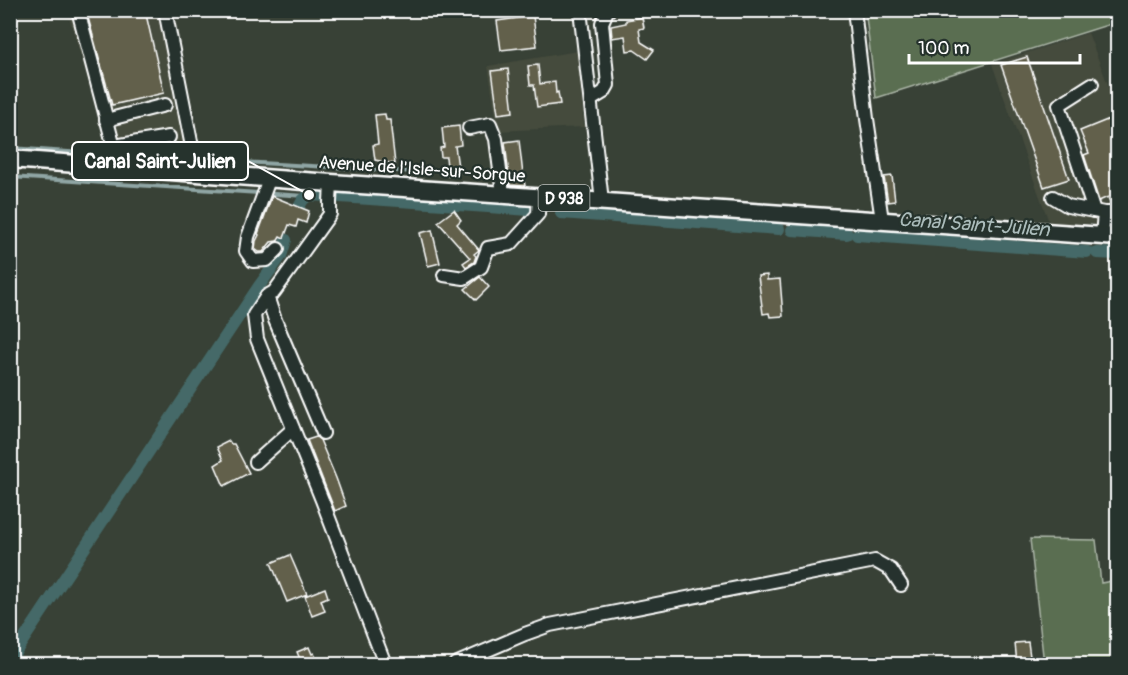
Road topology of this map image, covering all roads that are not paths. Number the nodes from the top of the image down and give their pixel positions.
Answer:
1 (78, 10) edge
2 (165, 10) edge
3 (580, 10) edge
4 (609, 10) edge
5 (854, 10) edge
6 (1092, 84) dead end
7 (591, 100) junction
8 (165, 105) dead end
9 (106, 120) junction
10 (469, 129) dead end
11 (169, 137) dead end
12 (114, 146) junction
13 (10, 159) edge
14 (116, 166) junction
15 (197, 172) junction
16 (270, 177) junction
17 (331, 183) junction
18 (503, 194) junction
19 (538, 196) junction
20 (1053, 197) dead end
21 (602, 201) junction
22 (1099, 212) junction
23 (1118, 213) edge
24 (882, 220) junction
25 (1110, 236) edge
26 (278, 249) dead end
27 (444, 275) dead end
28 (267, 296) junction
29 (293, 429) junction
30 (323, 433) dead end
31 (256, 462) dead end
32 (901, 585) dead end
33 (385, 664) edge
34 (455, 664) edge

1 - 9 street
2 - 15 street
3 - 7 street
4 - 7 street
5 - 24 street
6 - 22 street
7 - 21 street
8 - 9 street
9 - 12 street
10 - 18 street
11 - 12 street
12 - 14 street
13 - 14 main road, Avenue de l'Isle-sur-Sorgue / D 938
14 - 15 main road, Avenue de l'Isle-sur-Sorgue / D 938
15 - 16 main road, Avenue de l'Isle-sur-Sorgue / D 938
16 - 17 main road, Avenue de l'Isle-sur-Sorgue / D 938
16 - 26 street
17 - 18 main road, Avenue de l'Isle-sur-Sorgue / D 938
17 - 28 street
18 - 19 main road, Avenue de l'Isle-sur-Sorgue / D 938
19 - 21 main road, Avenue de l'Isle-sur-Sorgue / D 938
19 - 27 street
20 - 22 street
21 - 24 main road, Avenue de l'Isle-sur-Sorgue / D 938
22 - 23 street
22 - 25 street
24 - 25 main road, Avenue de l'Isle-sur-Sorgue / D 938
28 - 29 street
28 - 30 street
29 - 31 street
29 - 33 street
32 - 34 street

